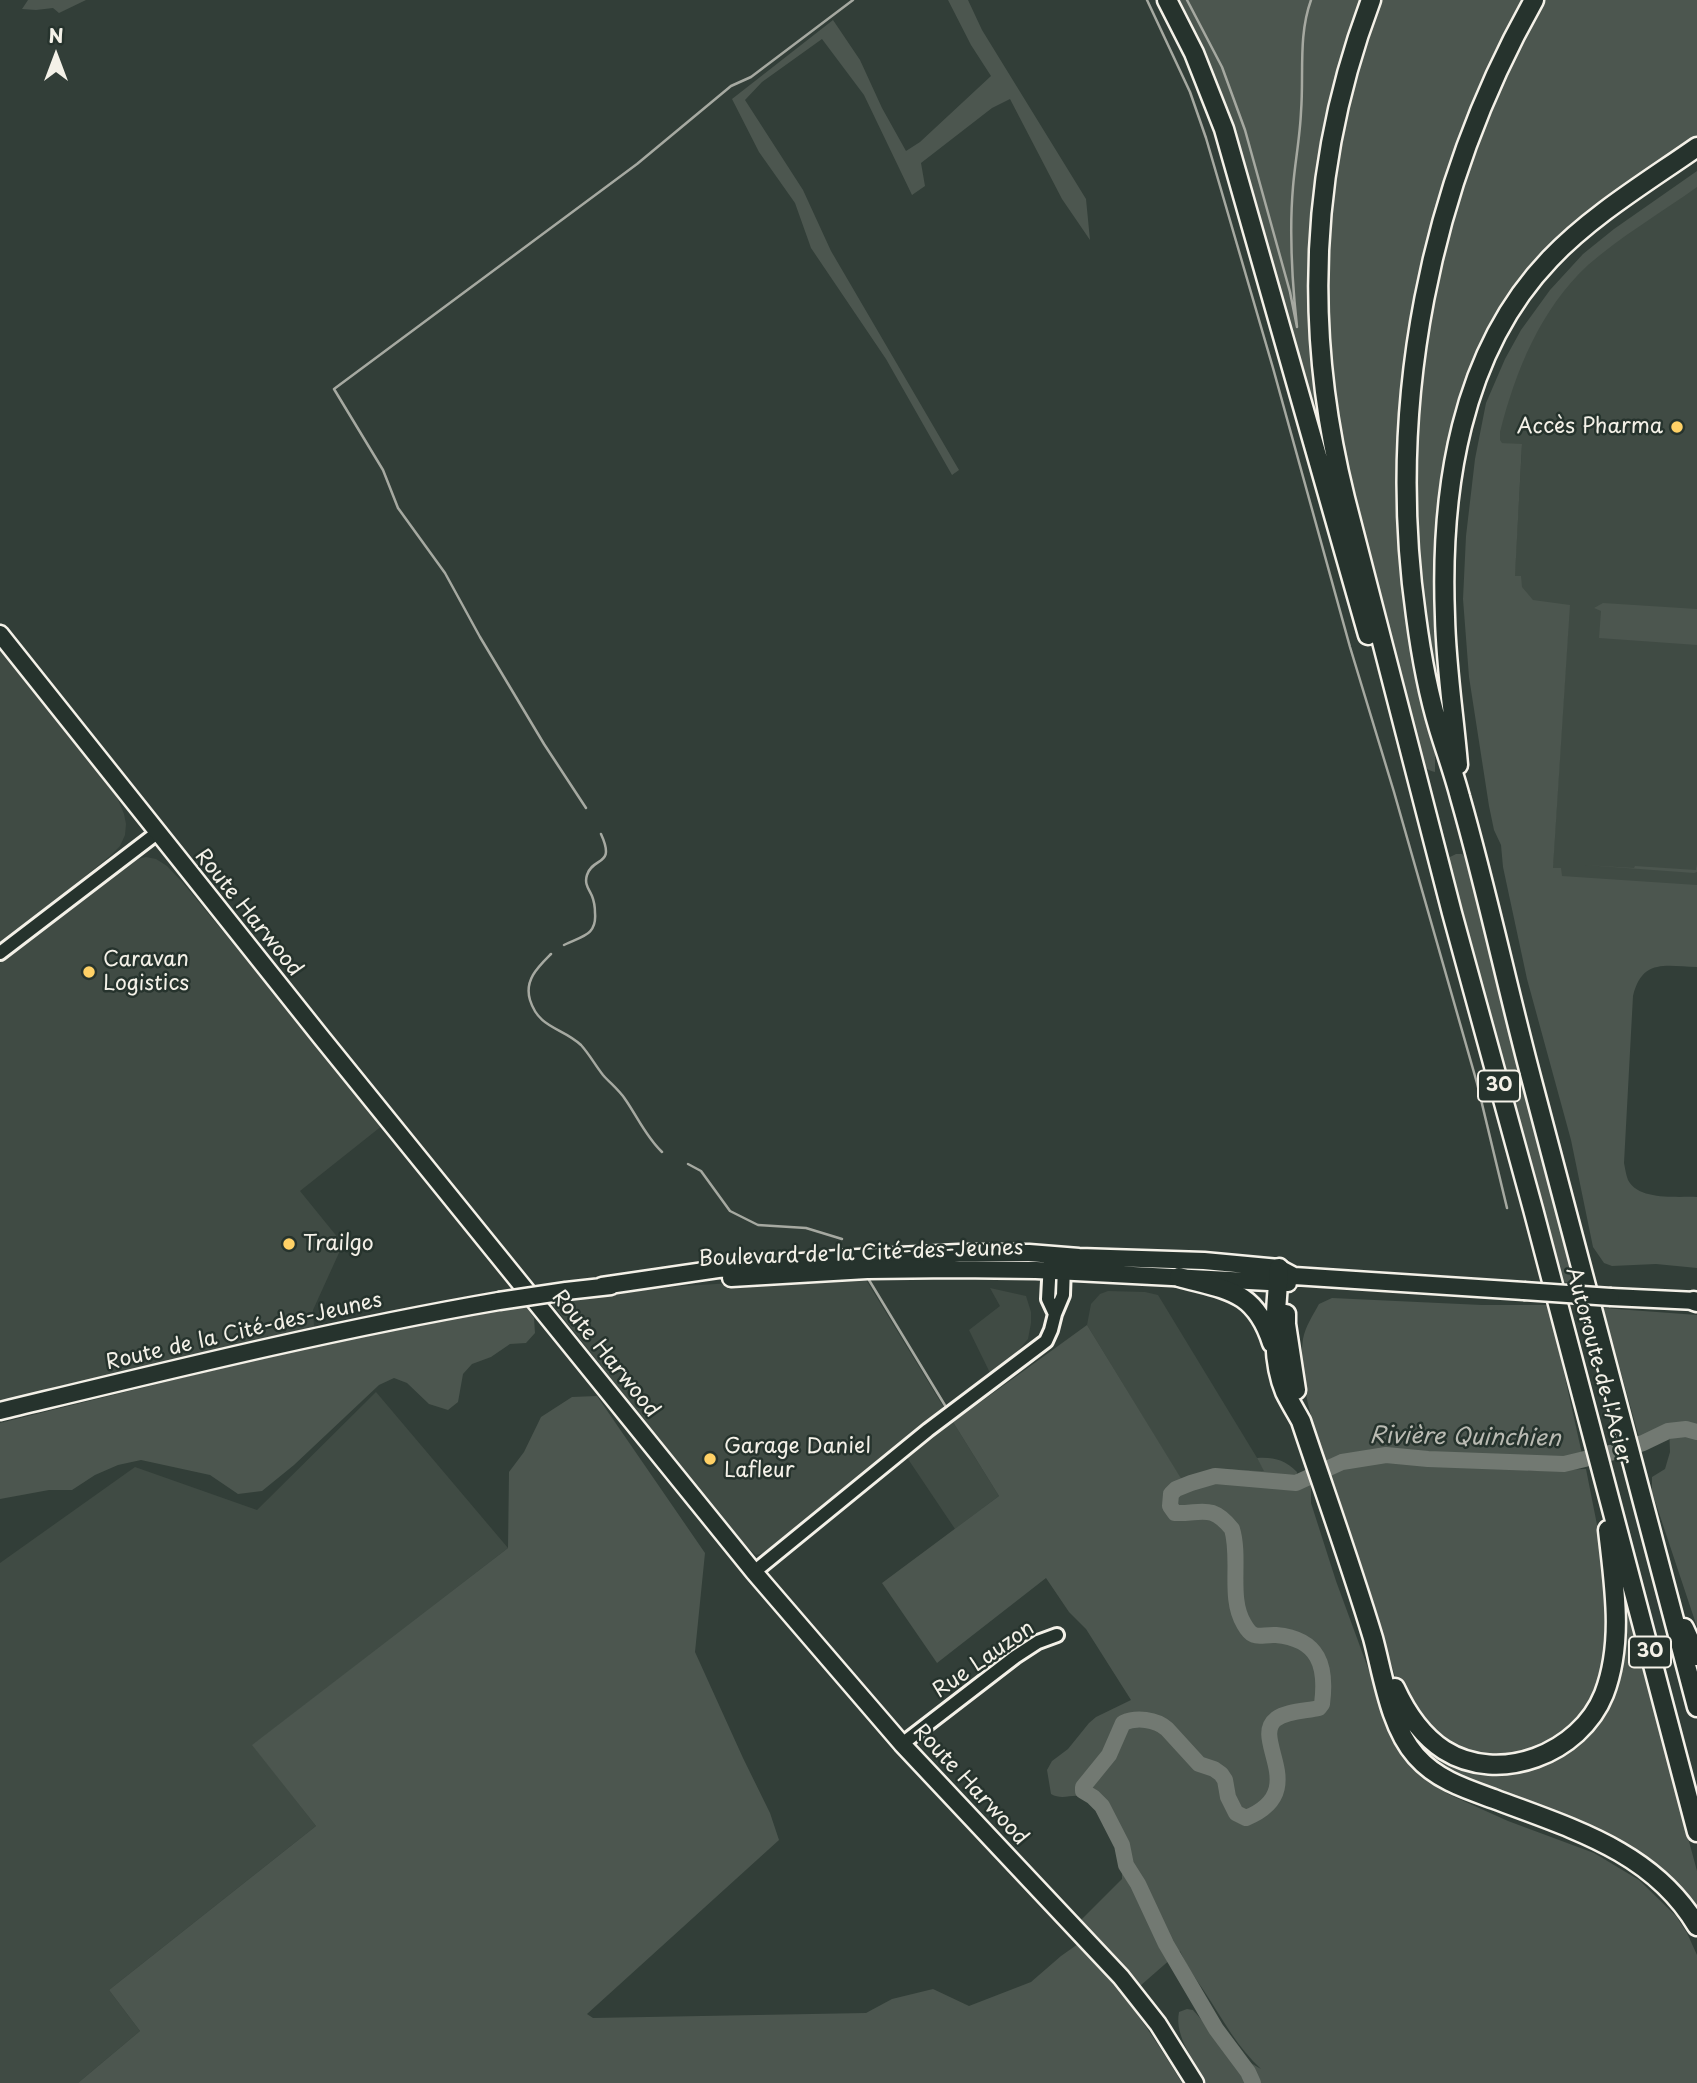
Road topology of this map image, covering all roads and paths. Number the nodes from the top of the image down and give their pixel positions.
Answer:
1 (1167, 0) edge
2 (1371, 0) edge
3 (1534, 0) edge
4 (1697, 146) edge
5 (0, 635) edge
6 (1460, 797) junction
7 (157, 833) junction
8 (1452, 913) junction
9 (0, 953) edge
10 (1057, 1263) junction
11 (1179, 1277) junction
12 (1285, 1278) junction
13 (499, 1301) joint
14 (1696, 1301) edge
15 (1278, 1362) junction
16 (0, 1411) edge
17 (1301, 1421) junction
18 (1601, 1468) junction
19 (754, 1572) junction
20 (1664, 1584) junction
21 (1056, 1635) dead end
22 (1372, 1637) junction
23 (1697, 1656) edge
24 (1697, 1707) edge
25 (902, 1744) junction
26 (1697, 1832) edge
27 (1697, 1926) edge
28 (1195, 2083) edge

1 - 8 highway
2 - 8 highway
3 - 6 highway
4 - 6 highway
5 - 7 main road, Route Harwood
6 - 20 highway, Autoroute de l'Acier / 30
7 - 9 street
7 - 19 main road, Route Harwood
8 - 18 highway, Autoroute de l'Acier / 30
10 - 11 main road, Boulevard de la Cité-des-Jeunes
10 - 12 main road, Boulevard de la Cité-des-Jeunes
10 - 13 main road, Boulevard de la Cité-des-Jeunes, bridge
10 - 19 street
11 - 12 main road, Boulevard de la Cité-des-Jeunes
11 - 15 highway
12 - 14 main road, Boulevard de la Cité-des-Jeunes, bridge
12 - 15 highway
12 - 17 highway
13 - 16 main road, Route de la Cité-des-Jeunes
15 - 17 highway
17 - 22 highway
18 - 22 highway
18 - 26 highway, Autoroute de l'Acier / 30
19 - 25 main road, Route Harwood
20 - 23 highway
20 - 24 highway, Autoroute de l'Acier / 30
21 - 25 street, Rue Lauzon
22 - 27 highway
25 - 28 main road, Route Harwood

